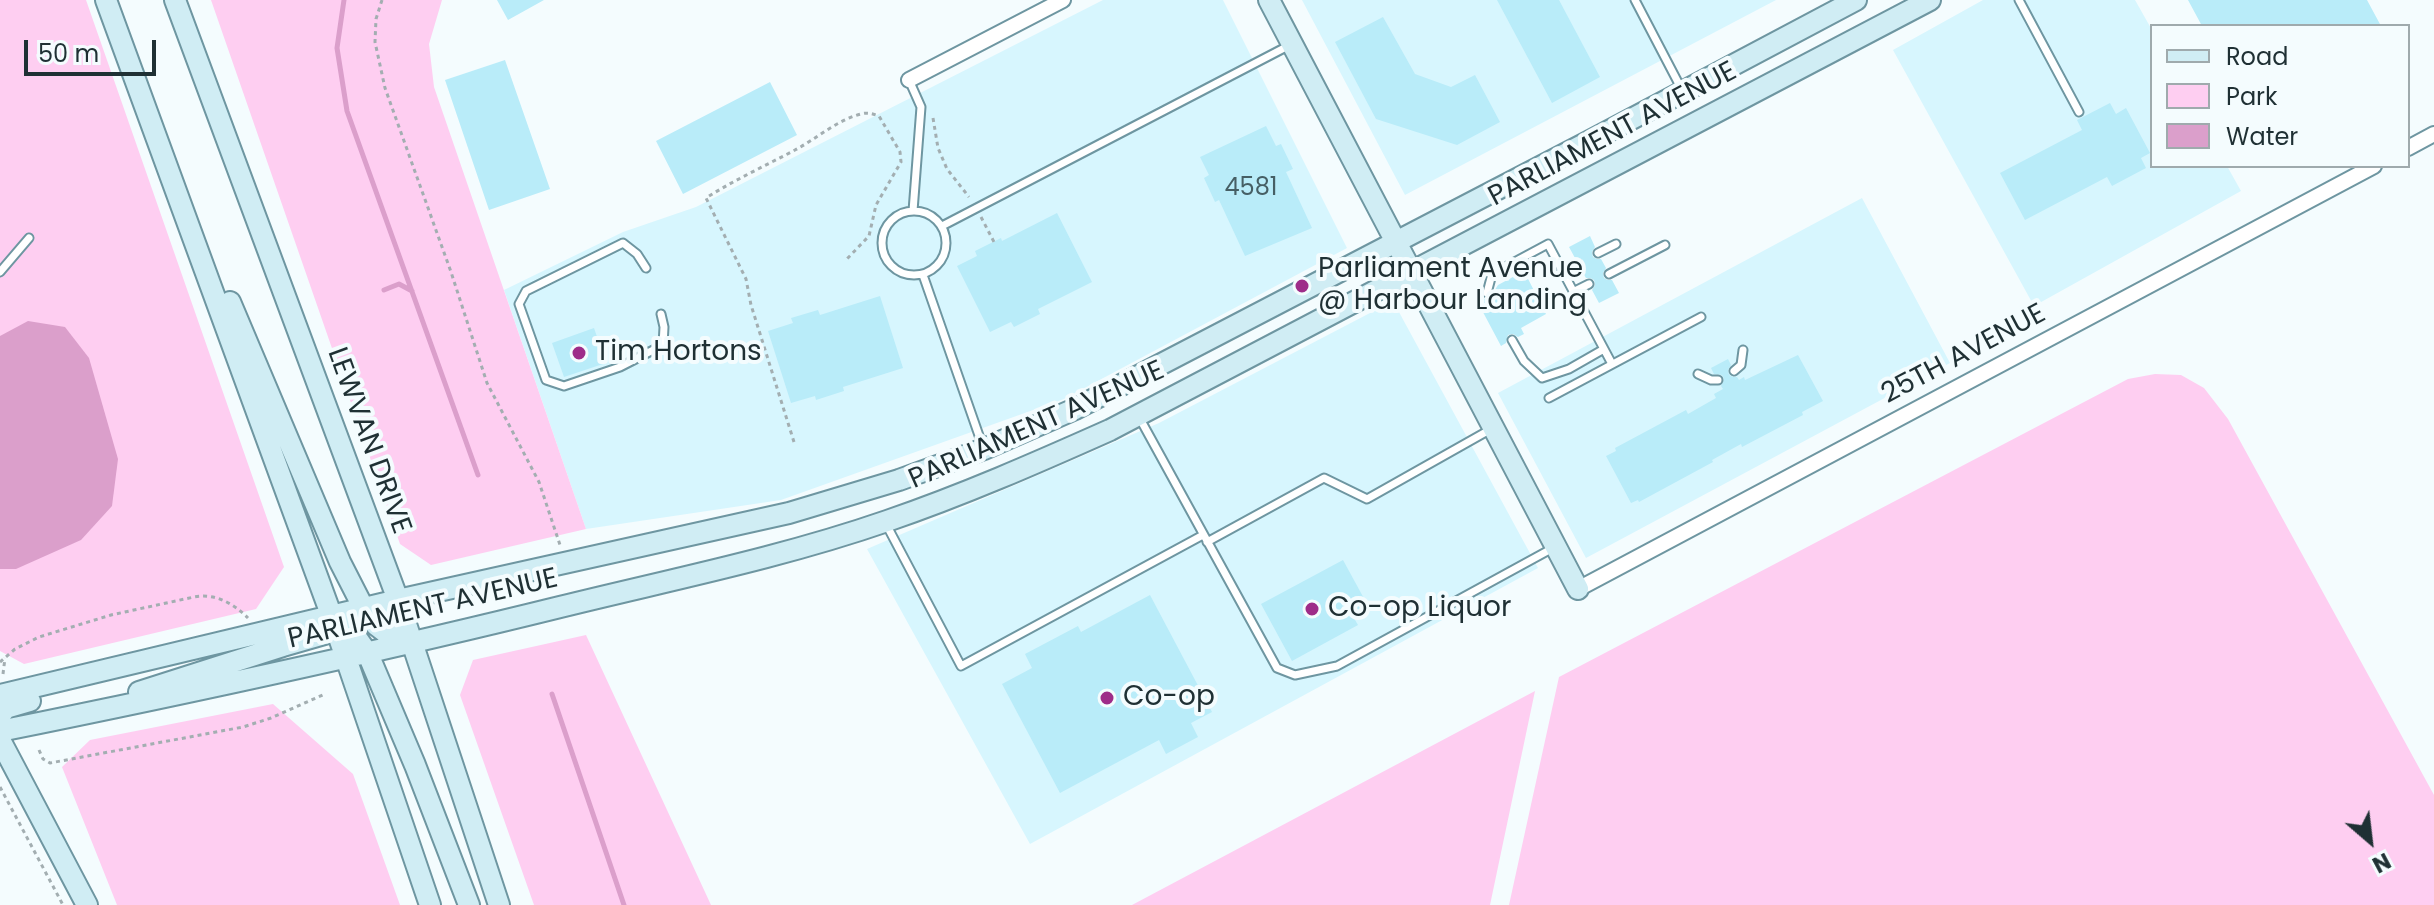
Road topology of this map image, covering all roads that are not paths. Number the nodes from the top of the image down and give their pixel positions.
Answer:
1 (106, 0) edge
2 (175, 0) edge
3 (1063, 0) edge
4 (1269, 0) edge
5 (1635, 0) edge
6 (1856, 0) edge
7 (1930, 0) edge
8 (2019, 0) edge
9 (1292, 43) junction
10 (909, 80) joint
11 (1683, 92) junction
12 (142, 97) junction
13 (2079, 112) dead end
14 (2434, 134) edge
15 (2410, 147) edge
16 (2370, 168) edge
17 (913, 211) junction
18 (942, 226) junction
19 (29, 238) dead end
20 (1396, 242) junction
21 (1616, 244) dead end
22 (1665, 245) dead end
23 (1598, 253) dead end
24 (1578, 264) dead end
25 (646, 268) dead end
26 (0, 272) edge
27 (1562, 272) junction
28 (1412, 273) junction
29 (1609, 274) dead end
30 (923, 275) junction
31 (1589, 284) dead end
32 (1573, 292) junction
33 (1487, 293) dead end
34 (661, 314) dead end
35 (1701, 317) dead end
36 (1512, 340) dead end
37 (1604, 349) junction
38 (1743, 350) dead end
39 (1612, 364) junction
40 (1734, 371) dead end
41 (1698, 374) dead end
42 (1718, 380) dead end
43 (1549, 398) dead end
44 (1138, 415) junction
45 (1494, 427) junction
46 (984, 449) junction
47 (885, 522) junction
48 (1205, 538) junction
49 (1556, 546) junction
50 (1578, 589) joint
51 (398, 600) junction
52 (366, 613) junction
53 (339, 625) junction
54 (412, 643) junction
55 (197, 649) junction
56 (368, 654) junction
57 (346, 659) junction
58 (1, 689) edge
59 (0, 715) edge
60 (47, 721) junction
61 (0, 731) edge
62 (0, 740) edge
63 (87, 905) edge
64 (430, 905) edge
65 (469, 905) edge
66 (499, 905) edge

1 - 12 main road
2 - 51 main road, LEWVAN DRIVE
3 - 10 street
4 - 9 main road
5 - 11 lane
6 - 11 main road, PARLIAMENT AVENUE
7 - 28 main road, PARLIAMENT AVENUE
8 - 13 lane
9 - 18 lane
9 - 20 main road
10 - 17 lane
11 - 20 main road, PARLIAMENT AVENUE
12 - 52 main road
12 - 53 main road
14 - 15 street
16 - 50 street, 25TH AVENUE
17 - 18 lane
17 - 30 lane
18 - 30 lane
19 - 26 lane
20 - 28 main road
20 - 46 main road, PARLIAMENT AVENUE
21 - 23 lane
22 - 29 lane
24 - 27 lane
25 - 34 lane
27 - 32 lane
27 - 33 lane
28 - 44 main road, PARLIAMENT AVENUE
28 - 45 main road
30 - 46 lane
31 - 32 lane
32 - 37 lane
35 - 39 lane
36 - 37 lane
37 - 39 lane
38 - 40 lane
39 - 43 lane
41 - 42 lane
44 - 47 main road, PARLIAMENT AVENUE
44 - 48 lane
45 - 48 lane
45 - 49 main road
46 - 51 main road, PARLIAMENT AVENUE
47 - 48 lane
47 - 54 main road, PARLIAMENT AVENUE
48 - 49 lane
49 - 50 main road
51 - 52 main road, PARLIAMENT AVENUE
51 - 54 main road, LEWVAN DRIVE
52 - 53 main road, PARLIAMENT AVENUE
52 - 54 main road
53 - 55 main road, PARLIAMENT AVENUE
53 - 56 main road
53 - 57 main road
53 - 60 main road
54 - 56 main road, PARLIAMENT AVENUE
54 - 66 main road, LEWVAN DRIVE
55 - 58 main road, PARLIAMENT AVENUE
55 - 59 main road, PARLIAMENT AVENUE
56 - 57 main road, PARLIAMENT AVENUE
56 - 65 main road
57 - 60 main road, PARLIAMENT AVENUE
57 - 64 main road
60 - 61 main road, PARLIAMENT AVENUE
62 - 63 main road

